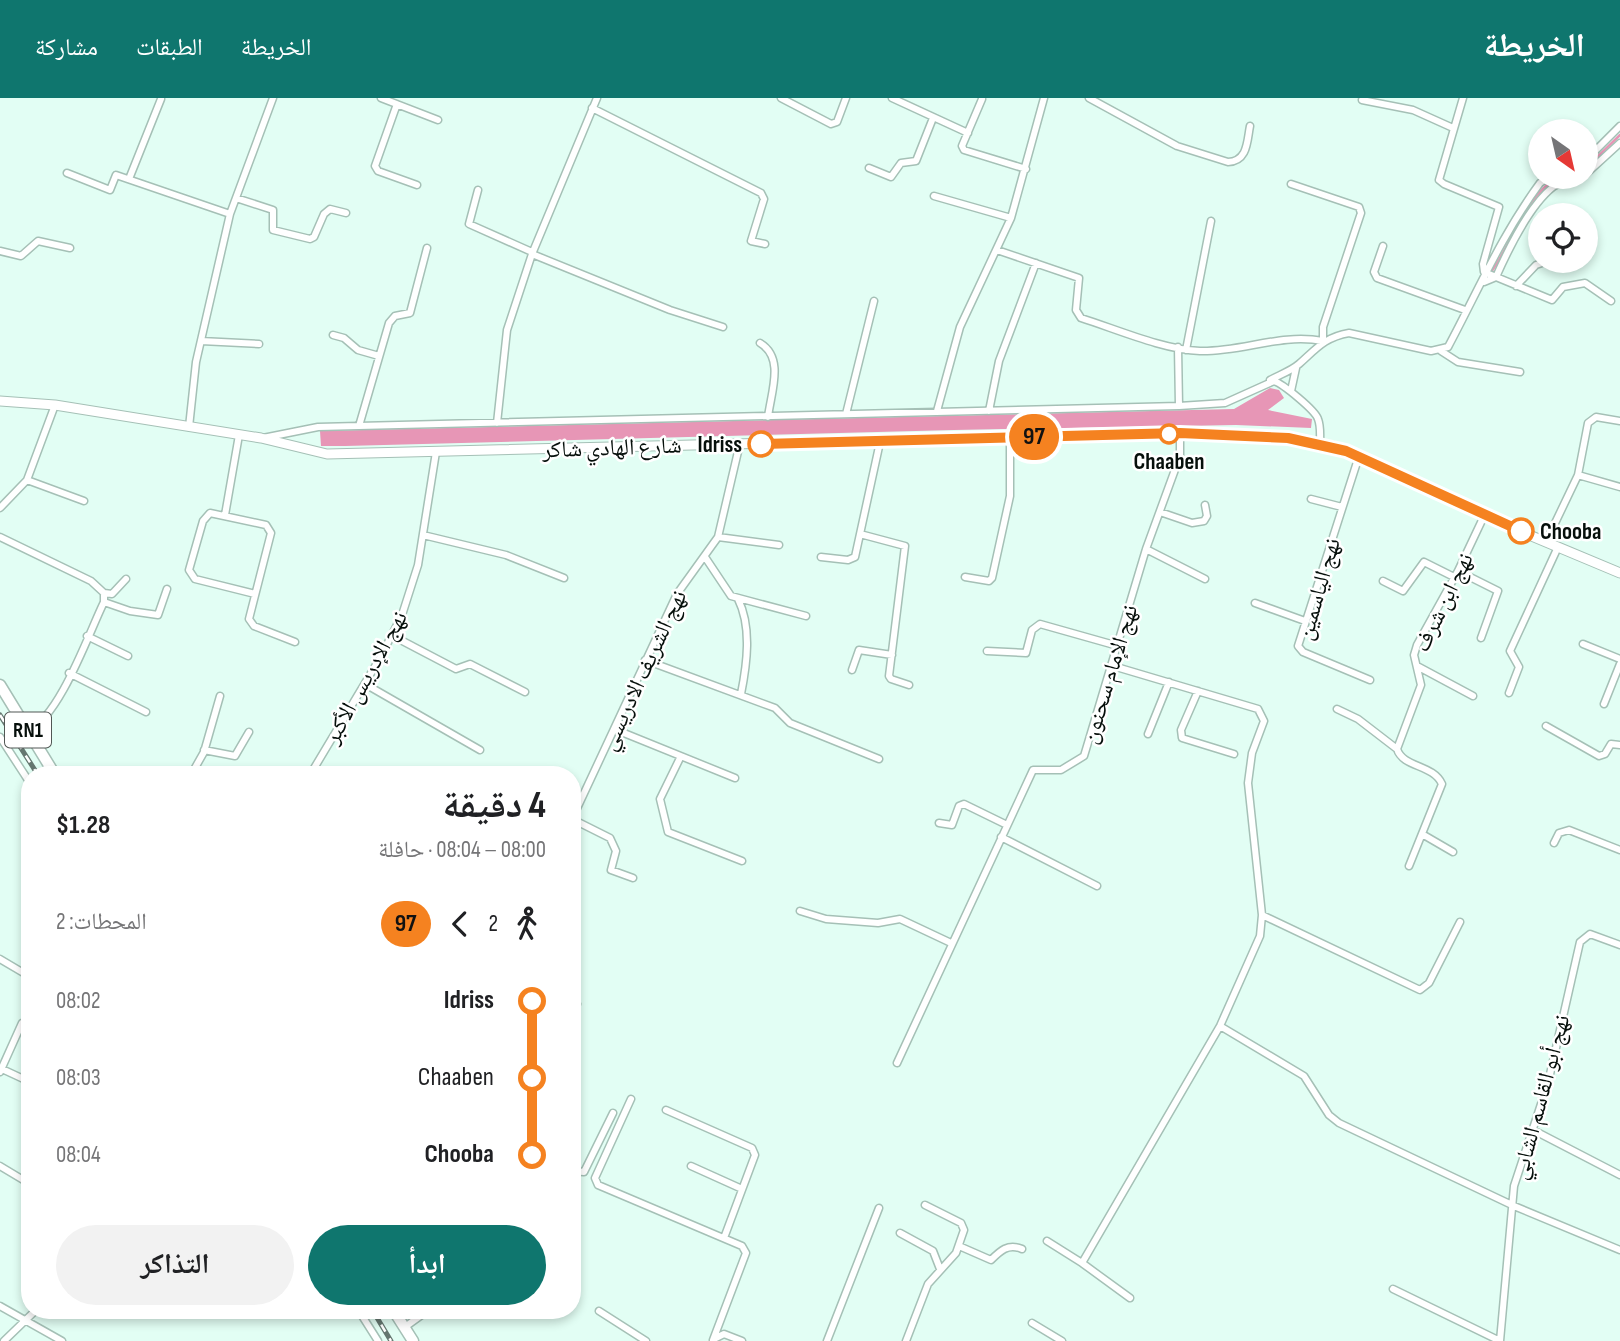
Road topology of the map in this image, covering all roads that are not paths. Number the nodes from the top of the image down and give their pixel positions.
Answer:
1 (273, 98) edge
2 (381, 98) edge
3 (597, 98) edge
4 (781, 98) edge
5 (846, 98) edge
6 (892, 98) edge
7 (1044, 98) edge
8 (1089, 98) edge
9 (1463, 98) edge
10 (161, 99) edge
11 (982, 99) edge
12 (1362, 100) dead end
13 (397, 104) junction
14 (592, 108) junction
15 (933, 118) junction
16 (438, 120) dead end
17 (1250, 125) dead end
18 (1620, 126) edge
19 (1453, 128) junction
20 (968, 133) junction
21 (1620, 143) edge
22 (1598, 148) edge
23 (1598, 163) edge
24 (869, 168) dead end
25 (1026, 169) junction
26 (67, 173) dead end
27 (129, 179) junction
28 (1291, 184) dead end
29 (417, 185) dead end
30 (1536, 189) edge
31 (1552, 189) edge
32 (478, 190) dead end
33 (934, 196) dead end
34 (236, 198) junction
35 (346, 213) dead end
36 (230, 214) junction
37 (1011, 218) junction
38 (1211, 221) dead end
39 (765, 244) dead end
40 (1382, 246) dead end
41 (70, 248) dead end
42 (427, 248) dead end
43 (997, 250) junction
44 (0, 251) edge
45 (532, 253) junction
46 (1036, 264) junction
47 (1484, 272) junction
48 (1528, 273) edge
49 (1496, 277) junction
50 (1484, 282) junction
51 (1516, 286) junction
52 (1611, 300) dead end
53 (874, 301) dead end
54 (1465, 310) junction
55 (723, 327) dead end
56 (333, 335) dead end
57 (201, 341) junction
58 (1323, 341) junction
59 (760, 343) dead end
60 (259, 344) dead end
61 (1182, 349) junction
62 (1441, 351) junction
63 (379, 356) junction
64 (1297, 366) junction
65 (1520, 372) dead end
66 (1266, 382) junction
67 (1292, 394) junction
68 (0, 401) edge
69 (55, 405) junction
70 (1179, 406) junction
71 (937, 411) junction
72 (989, 411) junction
73 (846, 414) junction
74 (768, 417) junction
75 (1620, 421) edge
76 (497, 423) junction
77 (359, 426) junction
78 (189, 427) junction
79 (1180, 433) junction
80 (239, 435) junction
81 (261, 438) junction
82 (1010, 438) junction
83 (880, 442) junction
84 (740, 443) junction
85 (1320, 443) junction
86 (436, 452) junction
87 (1359, 456) junction
88 (1578, 475) junction
89 (27, 480) junction
90 (1620, 487) edge
91 (1311, 499) dead end
92 (84, 501) dead end
93 (1205, 505) dead end
94 (1342, 507) junction
95 (0, 508) edge
96 (1160, 512) junction
97 (225, 515) junction
98 (1484, 516) junction
99 (860, 534) junction
100 (423, 535) junction
101 (0, 537) edge
102 (718, 537) junction
103 (1546, 542) junction
104 (779, 545) dead end
105 (1558, 547) junction
106 (1146, 550) junction
107 (705, 556) junction
108 (821, 557) dead end
109 (1620, 573) edge
110 (1456, 574) junction
111 (965, 577) dead end
112 (564, 578) dead end
113 (126, 579) dead end
114 (1205, 579) dead end
115 (1383, 581) dead end
116 (167, 589) dead end
117 (104, 593) junction
118 (255, 594) junction
119 (738, 599) junction
120 (104, 601) junction
121 (1255, 603) dead end
122 (806, 616) dead end
123 (1305, 621) junction
124 (87, 636) junction
125 (393, 636) junction
126 (1481, 638) dead end
127 (295, 642) dead end
128 (1583, 644) dead end
129 (1118, 646) junction
130 (987, 652) dead end
131 (892, 655) junction
132 (128, 656) dead end
133 (645, 660) junction
134 (1620, 661) edge
135 (1113, 666) junction
136 (1417, 666) junction
137 (852, 670) dead end
138 (69, 673) junction
139 (1370, 680) dead end
140 (1169, 682) junction
141 (365, 684) junction
142 (0, 685) edge
143 (909, 685) dead end
144 (1198, 691) junction
145 (526, 692) dead end
146 (1509, 693) dead end
147 (741, 694) junction
148 (220, 696) dead end
149 (1474, 696) dead end
150 (1604, 704) dead end
151 (1337, 709) dead end
152 (146, 712) dead end
153 (1546, 726) dead end
154 (614, 729) junction
155 (28, 731) junction
156 (249, 732) dead end
157 (1149, 734) dead end
158 (0, 737) edge
159 (1620, 745) edge
160 (1397, 749) junction
161 (204, 750) junction
162 (481, 750) dead end
163 (1234, 754) dead end
164 (680, 758) junction
165 (880, 760) dead end
166 (49, 766) edge
167 (198, 766) edge
168 (315, 766) edge
169 (21, 769) edge
170 (735, 778) dead end
171 (581, 800) edge
172 (939, 823) dead end
173 (581, 824) edge
174 (1007, 825) junction
175 (1422, 834) junction
176 (1001, 837) junction
177 (1554, 843) dead end
178 (1620, 850) edge
179 (1453, 852) dead end
180 (742, 861) dead end
181 (1409, 866) dead end
182 (633, 878) dead end
183 (1097, 886) dead end
184 (800, 911) dead end
185 (1262, 915) junction
186 (1460, 922) dead end
187 (951, 943) junction
188 (1620, 944) edge
189 (0, 959) edge
190 (21, 971) edge
191 (21, 1025) edge
192 (1220, 1026) junction
193 (897, 1063) dead end
194 (1, 1071) edge
195 (21, 1079) edge
196 (631, 1099) dead end
197 (666, 1110) dead end
198 (613, 1113) dead end
199 (1533, 1130) junction
200 (0, 1166) edge
201 (691, 1166) dead end
202 (581, 1172) edge
203 (1620, 1175) edge
204 (21, 1179) edge
205 (742, 1189) junction
206 (925, 1205) dead end
207 (1514, 1206) junction
208 (879, 1208) dead end
209 (900, 1233) dead end
210 (724, 1238) junction
211 (1047, 1241) dead end
212 (959, 1246) junction
213 (1022, 1249) dead end
214 (1620, 1250) edge
215 (1082, 1263) junction
216 (940, 1269) junction
217 (1393, 1289) dead end
218 (1130, 1297) dead end
219 (0, 1306) edge
220 (599, 1311) dead end
221 (21, 1315) edge
222 (29, 1319) joint
223 (364, 1319) edge
224 (400, 1319) edge
225 (416, 1319) edge
226 (1032, 1323) dead end
227 (405, 1327) junction
228 (713, 1340) edge
229 (4, 1341) edge
230 (62, 1341) edge
231 (378, 1341) edge
232 (413, 1341) edge
233 (646, 1341) edge
234 (742, 1341) edge
235 (827, 1341) edge
236 (906, 1341) edge
237 (1062, 1341) edge
238 (1500, 1341) edge

1 - 34 street
2 - 13 street
3 - 14 street
4 - 5 street
6 - 15 street
7 - 25 street
8 - 17 street
9 - 19 street
10 - 27 street
11 - 20 street
12 - 19 street
13 - 16 street
13 - 29 street
14 - 39 street
14 - 45 street
15 - 20 street
15 - 24 street
18 - 22 street
19 - 47 street
20 - 25 street
21 - 23 street
25 - 37 street
26 - 27 street
27 - 36 street
28 - 58 street
30 - 47 street
31 - 49 street
32 - 45 street
33 - 37 street
34 - 35 street
34 - 36 street
36 - 57 street
37 - 43 street
38 - 61 street
40 - 54 street
41 - 44 street
42 - 63 street
43 - 46 street
43 - 71 street
45 - 55 street
45 - 76 street
46 - 61 street
46 - 72 street
47 - 49 street
47 - 50 street
48 - 51 street
49 - 50 street
49 - 51 street
50 - 54 street
51 - 52 street
53 - 73 street
54 - 62 street
56 - 63 street
57 - 60 street
57 - 78 street
58 - 61 street
58 - 62 street
58 - 64 street
59 - 74 street
61 - 70 street
62 - 65 street
63 - 77 street
64 - 66 street
64 - 67 street
66 - 67 street
66 - 70 street
67 - 85 street
68 - 69 main road, شارع الهادي شاكر
69 - 78 main road, شارع الهادي شاكر
69 - 89 street
70 - 72 street
71 - 72 street
71 - 73 street
73 - 74 street
74 - 76 street
75 - 88 street
76 - 77 street
77 - 81 street
78 - 80 main road, شارع الهادي شاكر
79 - 82 main road, شارع الهادي شاكر
79 - 85 main road, شارع الهادي شاكر
79 - 96 street, نهج الإمام سحنون
80 - 81 main road, شارع الهادي شاكر
80 - 97 street
81 - 86 main road, شارع الهادي شاكر
82 - 83 main road, شارع الهادي شاكر
82 - 111 street
83 - 84 main road, شارع الهادي شاكر
83 - 99 street
84 - 86 main road, شارع الهادي شاكر
84 - 102 street, نهج الشريف الادريسي
85 - 87 main road, شارع الهادي شاكر
86 - 100 street, نهج الإدريس الأكبر
87 - 94 street, نهج الياسمين
87 - 98 main road, شارع الهادي شاكر
88 - 90 street
88 - 103 street
89 - 92 street
89 - 95 street
91 - 94 street
93 - 96 street
94 - 123 street, نهج الياسمين
96 - 106 street, نهج الإمام سحنون
97 - 118 street
97 - 118 street
98 - 103 main road, شارع الهادي شاكر
98 - 110 street, نهج ابن شرف
99 - 108 street
99 - 131 street
100 - 112 street
100 - 125 street, نهج الإدريس الأكبر
101 - 117 street
102 - 104 street
102 - 107 street, نهج الشريف الادريسي
103 - 105 main road, شارع الهادي شاكر
105 - 109 main road, شارع الهادي شاكر
105 - 146 street
106 - 114 street
106 - 129 street, نهج الإمام سحنون
107 - 119 street
107 - 133 street, نهج الشريف الادريسي
110 - 115 street
110 - 126 street
110 - 136 street, نهج ابن شرف
113 - 117 street
116 - 120 street
117 - 120 street
118 - 127 street
119 - 122 street
119 - 147 street
120 - 124 street
121 - 123 street
123 - 139 street, نهج الياسمين
124 - 132 street
124 - 138 street
125 - 141 street, نهج الإدريس الأكبر
125 - 145 street
128 - 134 street
129 - 130 street
129 - 135 street, نهج الإمام سحنون
131 - 137 street
131 - 143 street
133 - 147 street
133 - 154 street, نهج الشريف الادريسي
134 - 150 street
135 - 140 street
135 - 174 street, نهج الإمام سحنون
136 - 149 street
136 - 160 street, نهج ابن شرف
138 - 152 street
138 - 155 street
140 - 144 street
140 - 157 street
141 - 162 street
141 - 168 street, نهج الإدريس الأكبر
142 - 155 main road, RN1
144 - 163 street
144 - 185 street
147 - 165 street
148 - 161 street
151 - 160 street
153 - 159 street
154 - 164 street
154 - 171 street, نهج الشريف الادريسي
155 - 166 main road, RN1
156 - 161 street
158 - 169 street
160 - 175 street
161 - 167 street
164 - 170 street
164 - 180 street
172 - 174 street
173 - 182 street
174 - 176 street, نهج الإمام سحنون
175 - 179 street
175 - 181 street
176 - 183 street
176 - 187 street, نهج الإمام سحنون
177 - 178 street
184 - 187 street
185 - 186 street
185 - 192 street
187 - 193 street, نهج الإمام سحنون
188 - 199 street, نهج أبو القاسم الشابي
189 - 190 street
191 - 194 street
192 - 207 street
192 - 215 street
194 - 195 street
196 - 210 street
197 - 205 street
198 - 202 street
199 - 203 street
199 - 207 street, نهج أبو القاسم الشابي
200 - 204 street
201 - 205 street
205 - 210 street
206 - 212 street
207 - 214 street
207 - 238 street, نهج أبو القاسم الشابي
208 - 235 street
209 - 216 street
210 - 228 street
211 - 215 street
212 - 213 street
212 - 216 street
215 - 218 street
216 - 236 street
217 - 238 street
219 - 221 street
220 - 233 street
222 - 229 street
222 - 230 street
223 - 231 street
224 - 227 main road
225 - 227 street
226 - 237 street
227 - 232 main road
228 - 234 street

